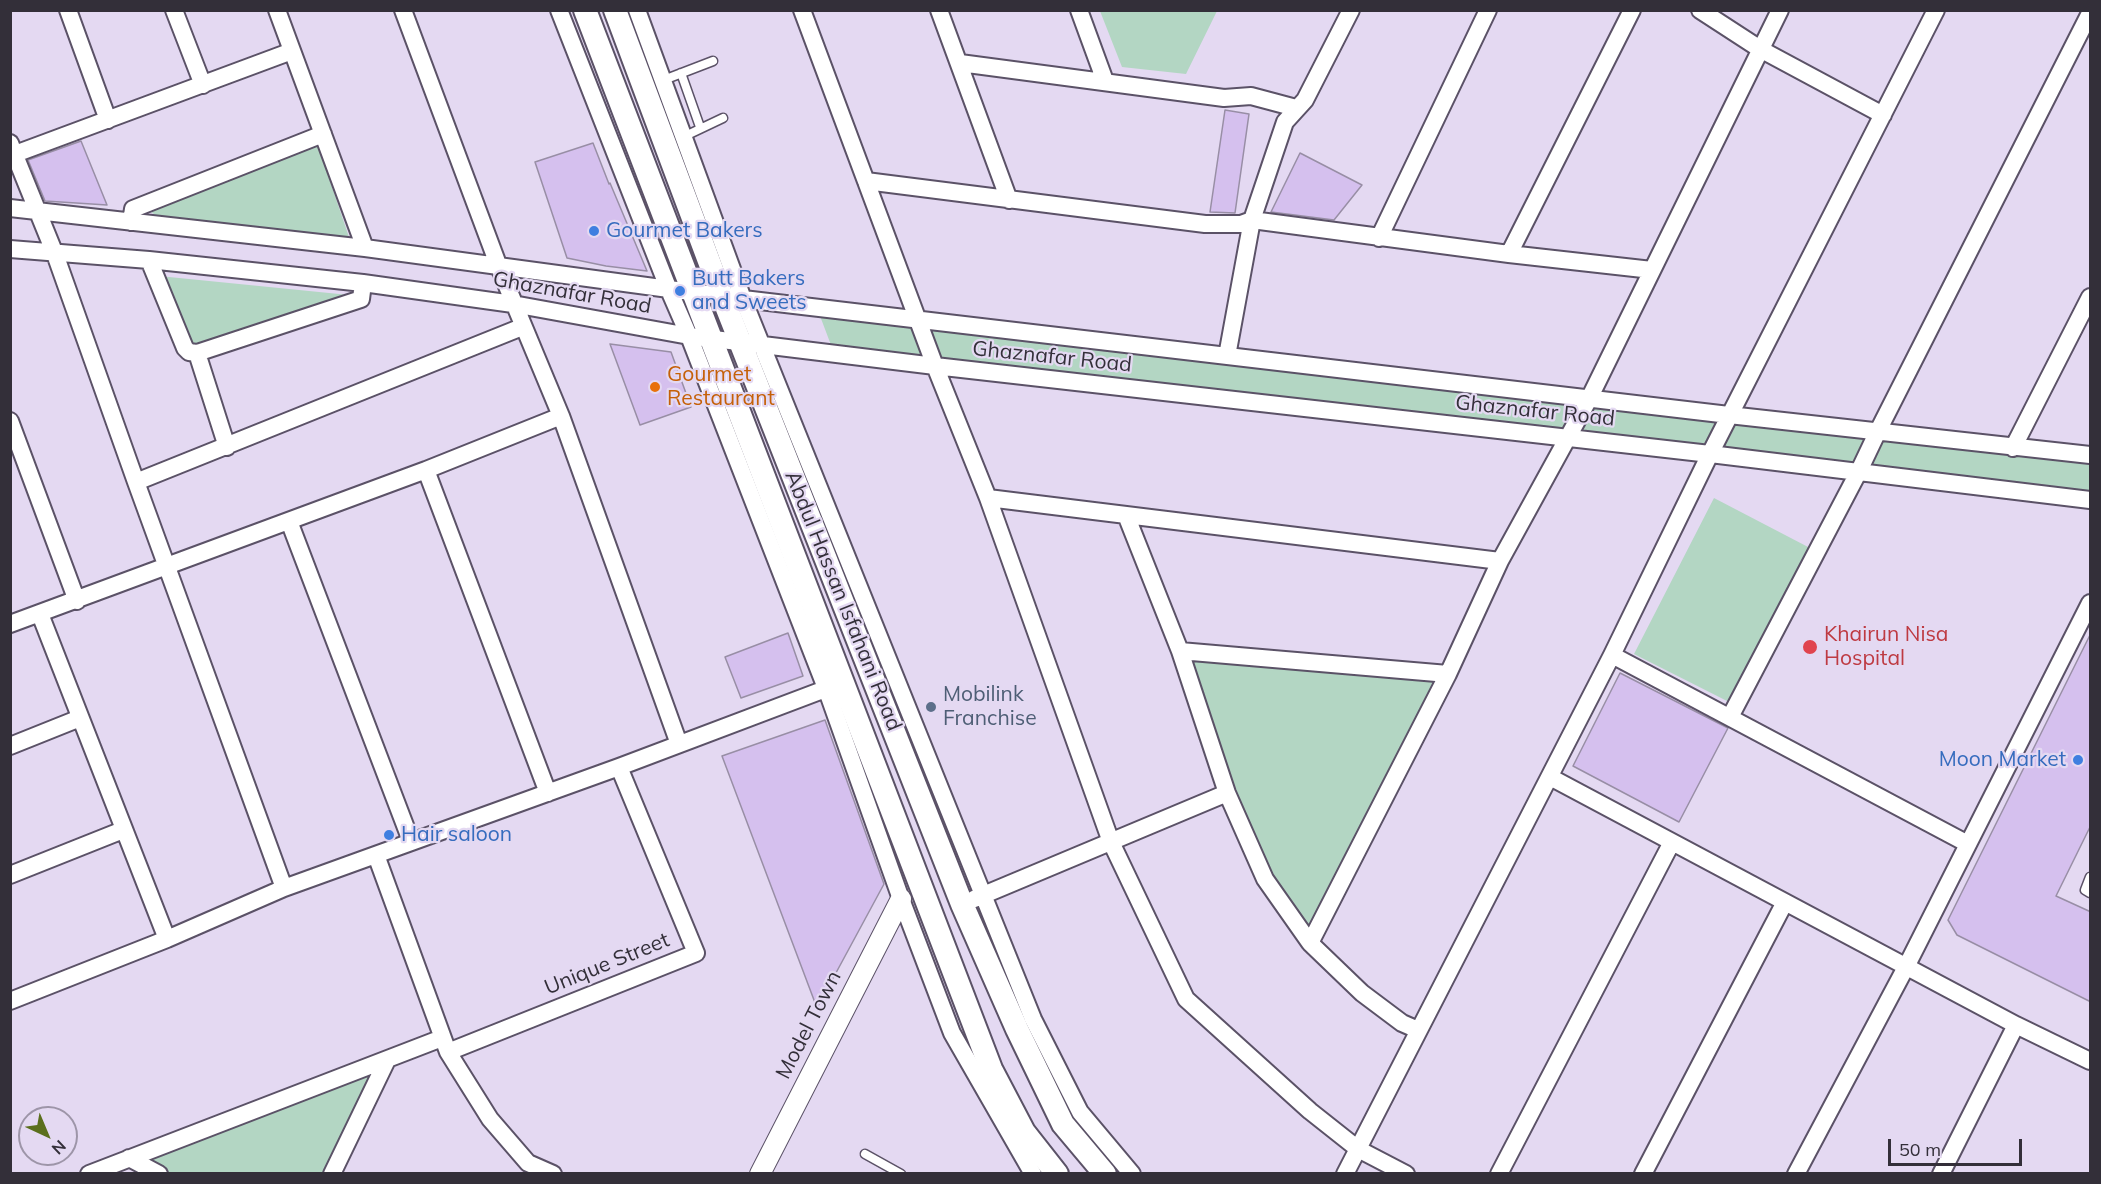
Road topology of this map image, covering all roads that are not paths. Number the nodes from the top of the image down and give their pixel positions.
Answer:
1 (68, 10) edge
2 (174, 10) edge
3 (277, 10) edge
4 (403, 10) edge
5 (559, 10) edge
6 (585, 10) edge
7 (615, 10) edge
8 (637, 10) edge
9 (802, 10) edge
10 (939, 10) edge
11 (1079, 10) edge
12 (1351, 10) edge
13 (1488, 10) edge
14 (1632, 10) edge
15 (1700, 10) edge
16 (1780, 10) edge
17 (1936, 10) edge
18 (2091, 13) edge
19 (1760, 49) junction
20 (292, 51) junction
21 (713, 61) dead end
22 (960, 63) junction
23 (681, 73) junction
24 (1105, 81) junction
25 (654, 84) junction
26 (203, 85) junction
27 (1296, 108) junction
28 (1883, 115) junction
29 (723, 118) dead end
30 (108, 120) junction
31 (700, 127) junction
32 (323, 134) junction
33 (674, 140) junction
34 (13, 148) edge
35 (866, 181) junction
36 (1009, 200) junction
37 (10, 208) edge
38 (37, 211) junction
39 (1252, 220) junction
40 (131, 222) junction
41 (1379, 238) junction
42 (365, 248) junction
43 (10, 249) edge
44 (56, 254) junction
45 (1509, 254) junction
46 (149, 260) junction
47 (498, 267) junction
48 (1652, 270) junction
49 (363, 284) junction
50 (669, 290) junction
51 (693, 292) junction
52 (2091, 297) edge
53 (732, 298) junction
54 (513, 304) junction
55 (918, 319) junction
56 (522, 327) junction
57 (700, 337) junction
58 (751, 343) junction
59 (197, 353) junction
60 (1227, 356) junction
61 (935, 366) junction
62 (1589, 399) junction
63 (1729, 415) junction
64 (561, 416) junction
65 (10, 421) edge
66 (1878, 431) junction
67 (1567, 438) junction
68 (227, 447) junction
69 (2013, 448) junction
70 (1710, 454) junction
71 (2091, 455) edge
72 (426, 470) junction
73 (1859, 471) junction
74 (136, 482) junction
75 (988, 498) junction
76 (2091, 500) edge
77 (1126, 515) junction
78 (289, 521) junction
79 (1500, 561) junction
80 (166, 567) junction
81 (77, 601) junction
82 (2091, 603) edge
83 (40, 614) junction
84 (10, 624) edge
85 (1180, 651) junction
86 (1612, 655) junction
87 (1448, 674) junction
88 (834, 685) junction
89 (1730, 717) junction
90 (80, 718) junction
91 (679, 744) junction
92 (10, 746) edge
93 (619, 767) junction
94 (1550, 777) junction
95 (548, 793) junction
96 (1227, 793) junction
97 (123, 830) junction
98 (411, 841) junction
99 (1112, 842) junction
100 (1672, 842) junction
101 (1968, 844) junction
102 (376, 855) junction
103 (10, 874) edge
104 (2091, 877) edge
105 (284, 888) junction
106 (2091, 893) edge
107 (983, 895) junction
108 (901, 899) junction
109 (1785, 902) junction
110 (962, 904) junction
111 (167, 939) junction
112 (1310, 943) junction
113 (1906, 967) junction
114 (10, 1001) edge
115 (2016, 1025) junction
116 (1418, 1030) junction
117 (445, 1045) junction
118 (387, 1060) junction
119 (2091, 1061) edge
120 (1358, 1149) junction
121 (865, 1154) dead end
122 (129, 1158) junction
123 (526, 1168) edge
124 (89, 1173) edge
125 (159, 1173) edge
126 (332, 1173) edge
127 (553, 1173) edge
128 (760, 1173) edge
129 (901, 1173) edge
130 (1033, 1173) edge
131 (1058, 1173) edge
132 (1105, 1173) edge
133 (1132, 1173) edge
134 (1346, 1173) edge
135 (1406, 1173) edge
136 (1499, 1173) edge
137 (1643, 1173) edge
138 (1796, 1173) edge
139 (1941, 1173) edge

1 - 30 street
2 - 26 street
3 - 20 street
4 - 47 street
5 - 50 street
6 - 51 main road, Abdul Hassan Isfahani Road
7 - 25 main road, Abdul Hassan Isfahani Road
8 - 25 street
9 - 35 street
10 - 22 street
11 - 24 street
12 - 27 street
13 - 41 street
14 - 45 street
15 - 19 street
16 - 19 street
17 - 28 street
18 - 66 street
19 - 28 street
19 - 48 street
20 - 26 street
20 - 32 street
21 - 23 lane
22 - 24 street
22 - 36 street
23 - 25 lane
23 - 31 lane
24 - 27 street
25 - 33 main road, Abdul Hassan Isfahani Road
26 - 30 street
27 - 39 street
28 - 63 street
29 - 31 lane
30 - 34 street
31 - 33 lane
32 - 40 street
32 - 42 street
33 - 53 main road, Abdul Hassan Isfahani Road
34 - 38 street
35 - 36 street
35 - 55 street
36 - 39 street
37 - 38 street, Ghaznafar Road
38 - 40 street, Ghaznafar Road
38 - 44 street
39 - 41 street
39 - 60 street
40 - 42 street, Ghaznafar Road
41 - 45 street
42 - 47 street, Ghaznafar Road
43 - 44 street, Ghaznafar Road
44 - 46 street, Ghaznafar Road
44 - 74 street
45 - 48 street
46 - 49 street, Ghaznafar Road
46 - 59 street
47 - 50 street, Ghaznafar Road
47 - 54 street
48 - 62 street
49 - 54 street, Ghaznafar Road
49 - 59 street
50 - 51 street, Ghaznafar Road
50 - 57 street
51 - 53 street, Ghaznafar Road
51 - 57 main road, Abdul Hassan Isfahani Road
52 - 69 street
53 - 55 street, Ghaznafar Road
53 - 58 main road, Abdul Hassan Isfahani Road
54 - 56 street
54 - 57 street, Ghaznafar Road
55 - 60 street, Ghaznafar Road
55 - 61 street
56 - 64 street
56 - 68 street
57 - 58 street, Ghaznafar Road
57 - 88 main road, Abdul Hassan Isfahani Road
58 - 61 street, Ghaznafar Road
58 - 107 street
58 - 110 main road, Abdul Hassan Isfahani Road
59 - 68 street
60 - 62 street, Ghaznafar Road
61 - 67 street, Ghaznafar Road
61 - 75 street
62 - 63 street, Ghaznafar Road
62 - 67 street
63 - 66 street, Ghaznafar Road
63 - 70 street
64 - 72 street
64 - 91 street
65 - 81 street
66 - 69 street, Ghaznafar Road
66 - 73 street
67 - 70 street, Ghaznafar Road
67 - 79 street
68 - 74 street
69 - 71 street, Ghaznafar Road
70 - 73 street, Ghaznafar Road
70 - 86 street
72 - 78 street
72 - 95 street
73 - 76 street, Ghaznafar Road
73 - 89 street
74 - 80 street
75 - 77 street
75 - 99 street
77 - 79 street
77 - 85 street
78 - 80 street
78 - 98 street
79 - 87 street
80 - 81 street
80 - 105 street
81 - 83 street
82 - 101 street
83 - 84 street
83 - 90 street
85 - 87 street
85 - 96 street
86 - 89 street
86 - 94 street
87 - 112 street
88 - 91 street
88 - 108 street
88 - 131 main road, Abdul Hassan Isfahani Road
89 - 101 street
90 - 92 street
90 - 97 street
91 - 93 street
93 - 95 street
93 - 117 street, Unique Street
94 - 100 street
94 - 116 street
95 - 98 street
96 - 99 street
96 - 112 street
97 - 103 street
97 - 111 street
98 - 102 street
99 - 107 street
99 - 120 street
100 - 109 street
100 - 136 street
101 - 113 street
102 - 105 street
102 - 117 street
104 - 106 lane
105 - 111 street
107 - 110 street
107 - 133 street
108 - 128 street, Model Town
108 - 130 street
109 - 113 street
109 - 137 street
110 - 132 main road, Abdul Hassan Isfahani Road
111 - 114 street
112 - 116 street
113 - 115 street
113 - 138 street
115 - 119 street
115 - 139 street
116 - 120 street
117 - 118 street
117 - 123 street
118 - 122 street
118 - 126 street
120 - 134 street
120 - 135 street
121 - 129 lane
122 - 124 street
122 - 125 street
123 - 127 street

